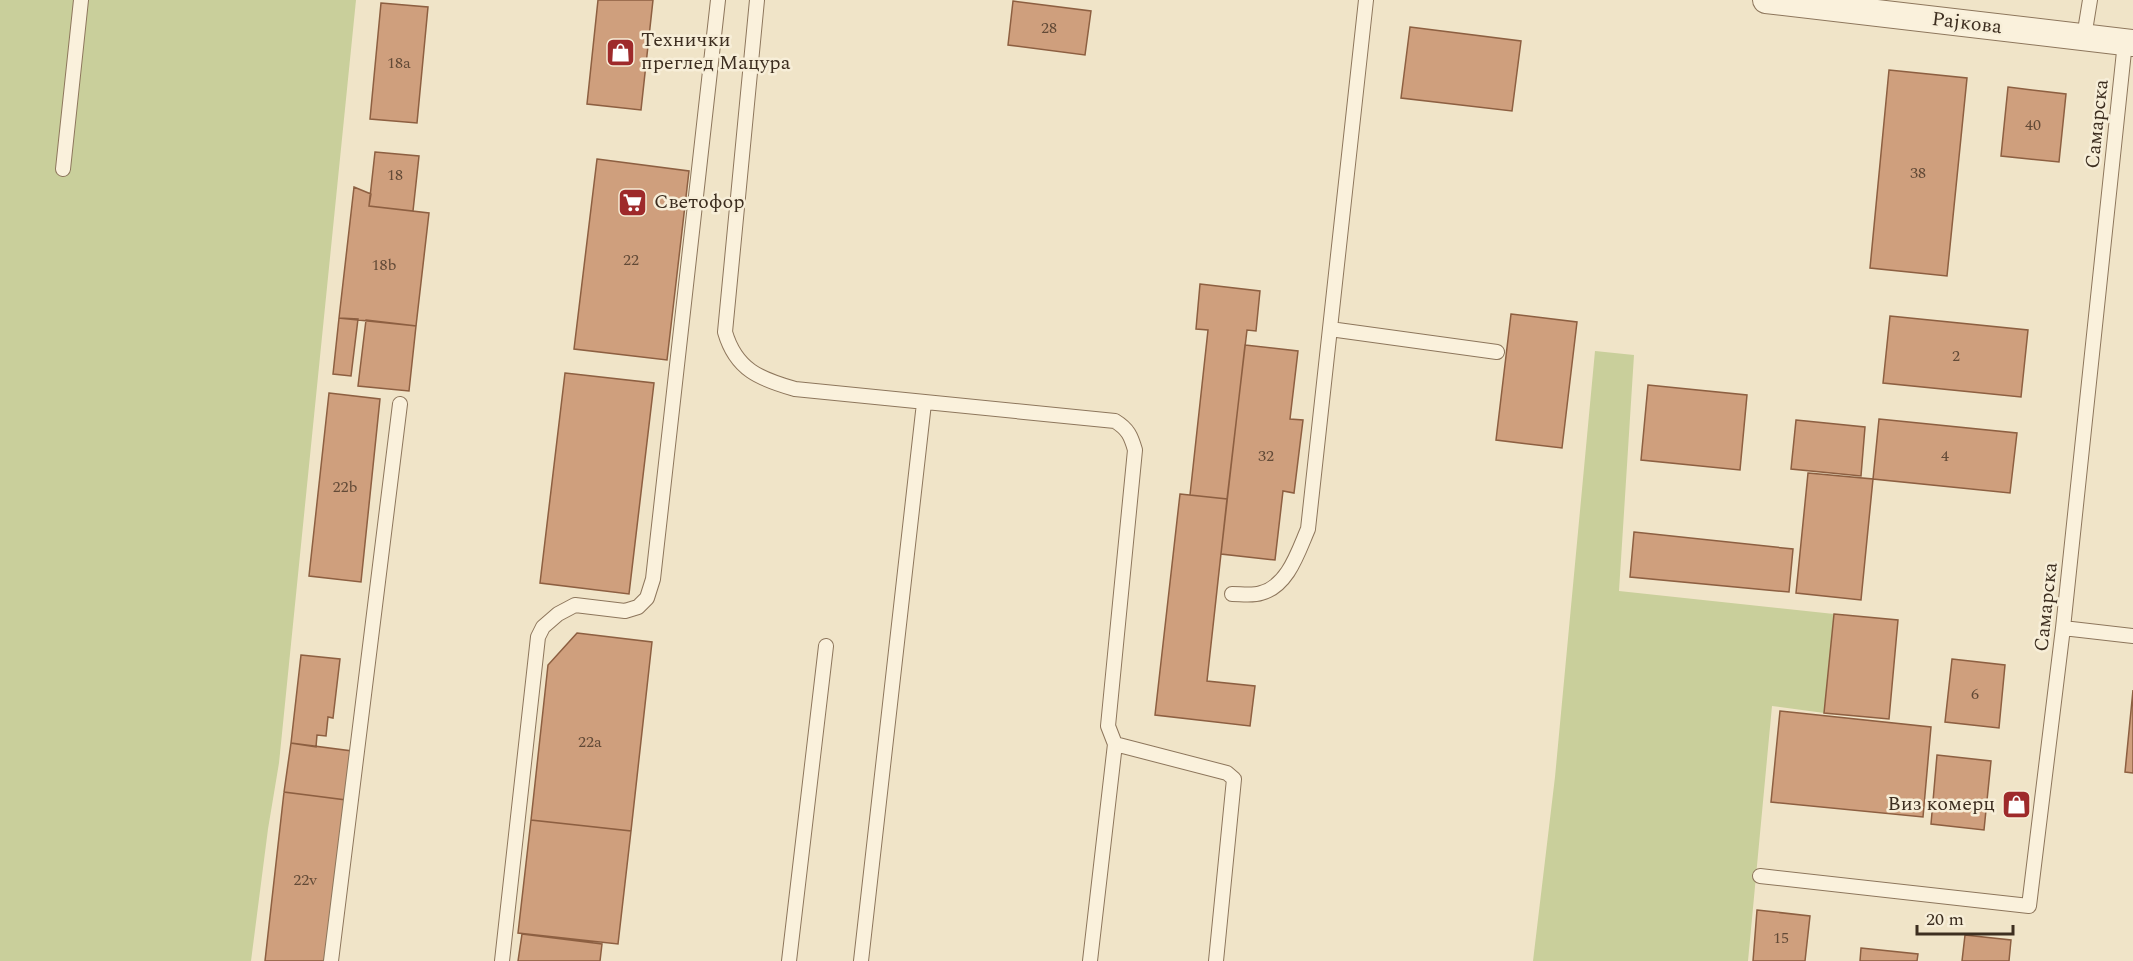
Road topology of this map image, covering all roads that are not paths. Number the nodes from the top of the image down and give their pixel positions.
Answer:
1 (81, 0) edge
2 (718, 0) edge
3 (757, 0) edge
4 (1366, 0) edge
5 (1766, 0) edge
6 (2090, 0) edge
7 (1874, 6) edge
8 (2084, 37) junction
9 (2129, 43) edge
10 (63, 169) dead end
11 (1330, 329) junction
12 (1497, 352) dead end
13 (924, 403) junction
14 (400, 404) dead end
15 (1232, 594) dead end
16 (2063, 628) junction
17 (2133, 636) edge
18 (826, 646) dead end
19 (1115, 744) junction
20 (1760, 876) dead end
21 (331, 961) edge
22 (502, 961) edge
23 (789, 961) edge
24 (861, 961) edge
25 (1090, 961) edge
26 (1216, 961) edge

1 - 10 lane
2 - 22 lane
3 - 13 lane
4 - 11 lane
5 - 7 street, Рајкова
6 - 8 lane
7 - 8 street, Рајкова
8 - 9 street, Рајкова
9 - 16 lane, Самарска
11 - 12 lane
11 - 15 lane
13 - 19 lane
13 - 24 lane
14 - 21 lane
16 - 17 lane
16 - 20 lane, Самарска
18 - 23 lane
19 - 25 lane
19 - 26 lane

